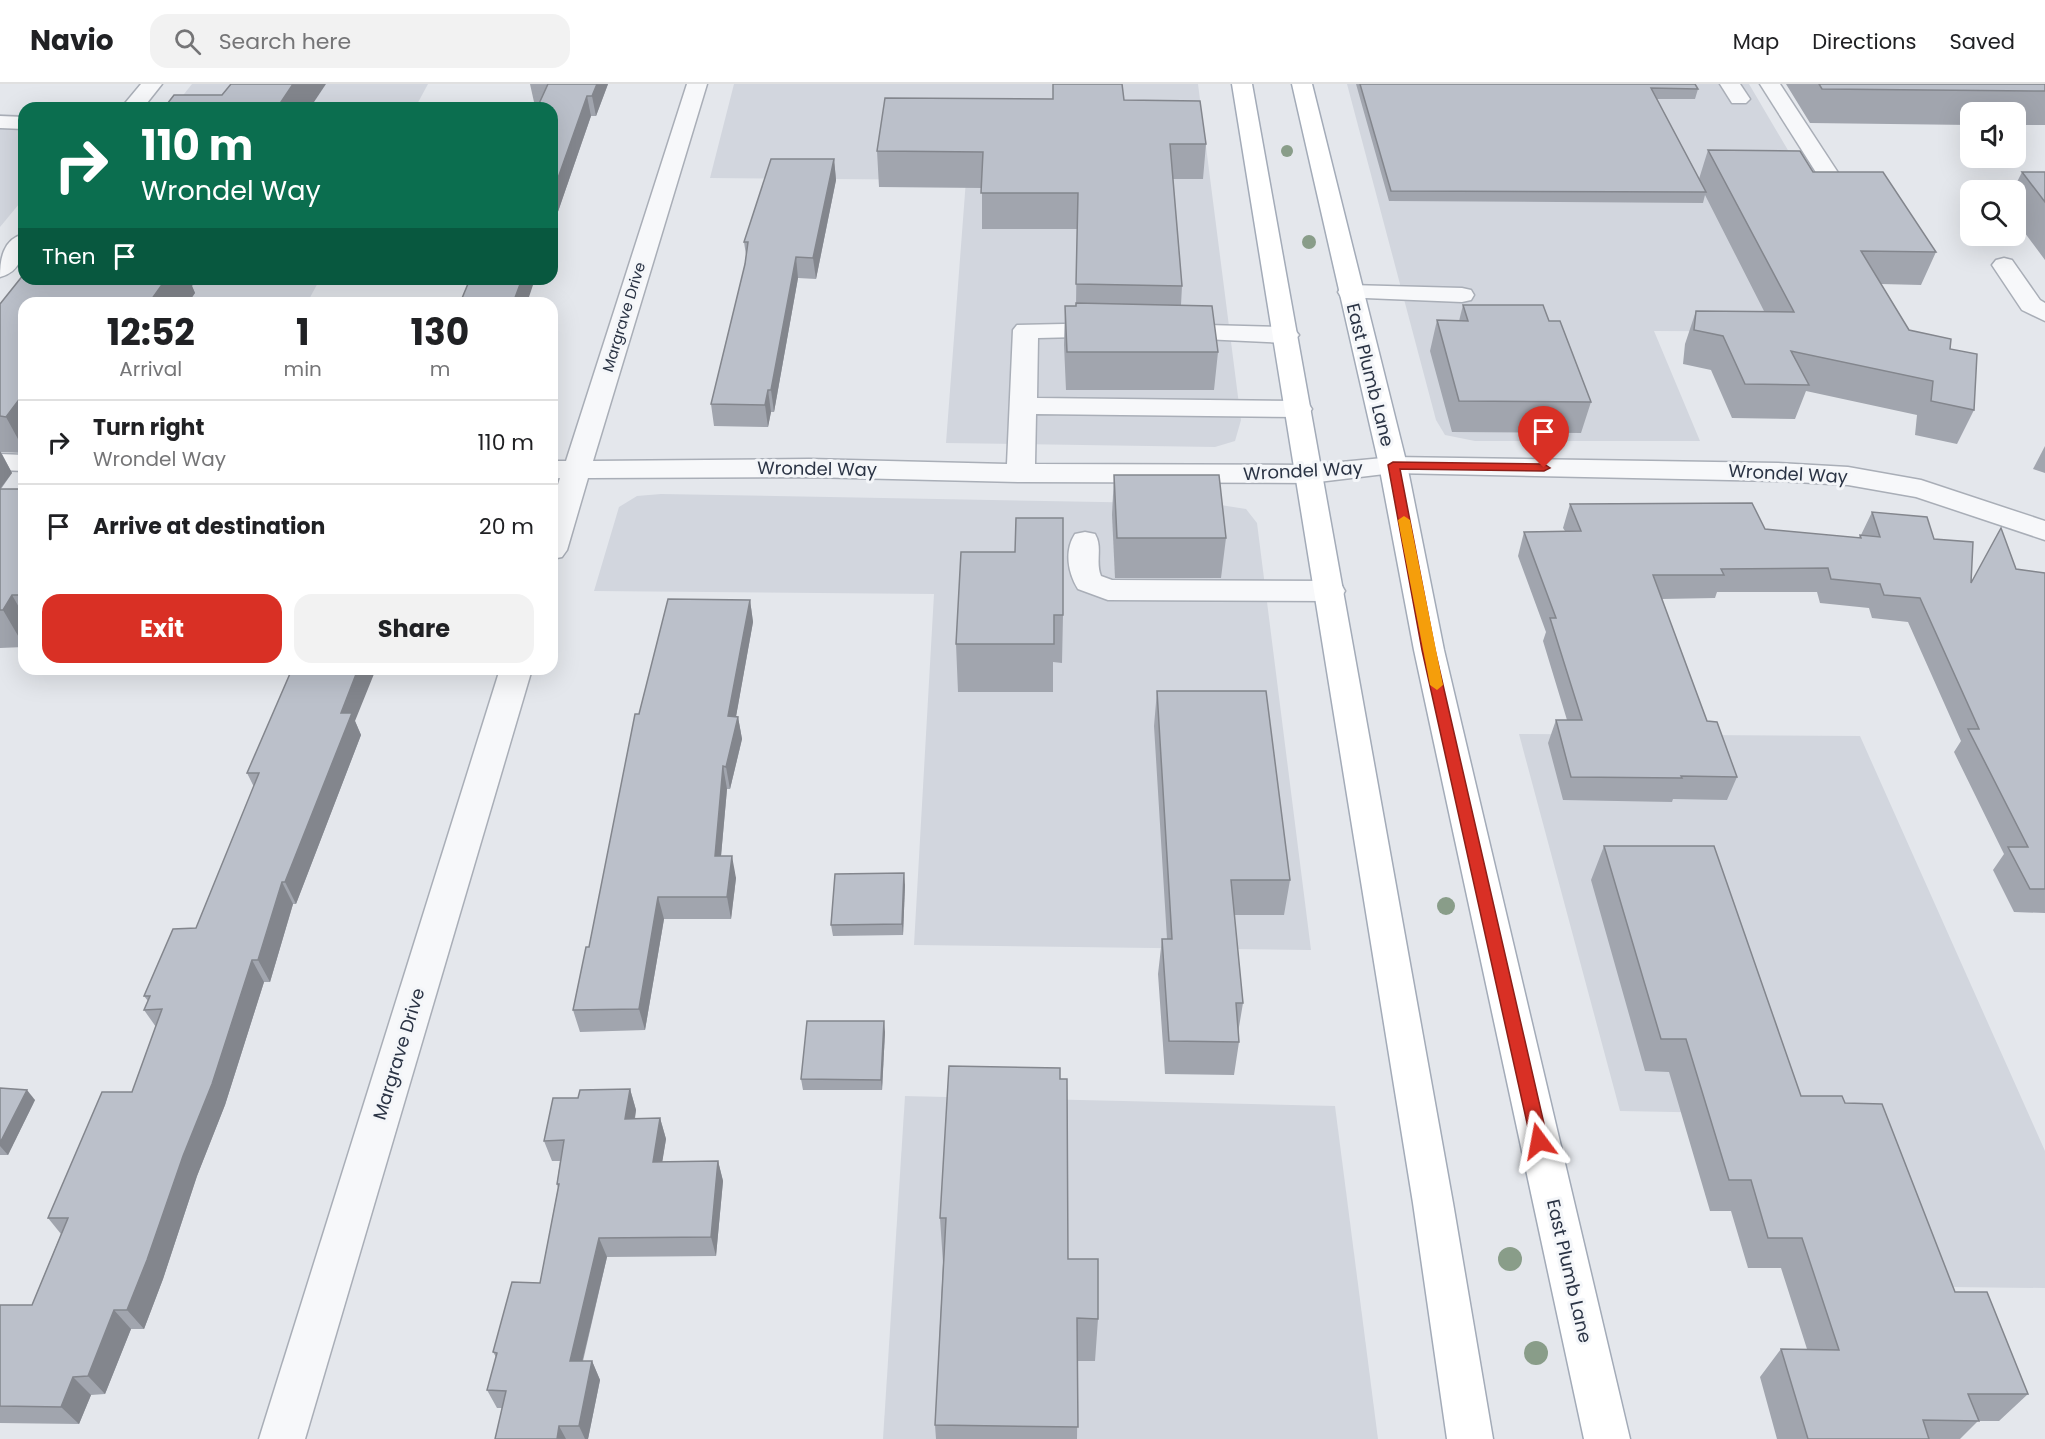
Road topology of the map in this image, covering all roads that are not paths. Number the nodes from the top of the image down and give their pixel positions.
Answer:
1 (152, 84) edge
2 (697, 84) edge
3 (1242, 84) edge
4 (1302, 84) edge
5 (1770, 84) edge
6 (137, 102) edge
7 (0, 122) edge
8 (18, 123) edge
9 (1839, 191) edge
10 (18, 248) edge
11 (2004, 265) dead end
12 (0, 270) edge
13 (1350, 292) junction
14 (1462, 295) dead end
15 (2045, 314) edge
16 (1286, 335) junction
17 (1023, 406) junction
18 (1299, 409) junction
19 (0, 462) edge
20 (18, 463) edge
21 (1393, 465) junction
22 (564, 470) edge
23 (1021, 473) junction
24 (1310, 474) junction
25 (558, 510) edge
26 (2045, 531) edge
27 (1085, 541) dead end
28 (1330, 591) junction
29 (514, 675) edge
30 (282, 1439) edge
31 (1470, 1439) edge
32 (1607, 1439) edge

1 - 6 street
2 - 22 street, Margrave Drive
3 - 16 main road
4 - 13 main road, East Plumb Lane
5 - 9 street
7 - 8 street
10 - 12 street
11 - 15 street
13 - 14 street
13 - 21 main road, East Plumb Lane
16 - 17 street
16 - 18 main road
17 - 18 street
17 - 23 street
18 - 24 main road
19 - 20 street
21 - 24 street, Wrondel Way
21 - 26 street, Wrondel Way
21 - 32 main road, East Plumb Lane
22 - 23 street, Wrondel Way
22 - 25 street, Margrave Drive
23 - 24 street, Wrondel Way
24 - 28 main road
27 - 28 street
28 - 31 main road
29 - 30 street, Margrave Drive

